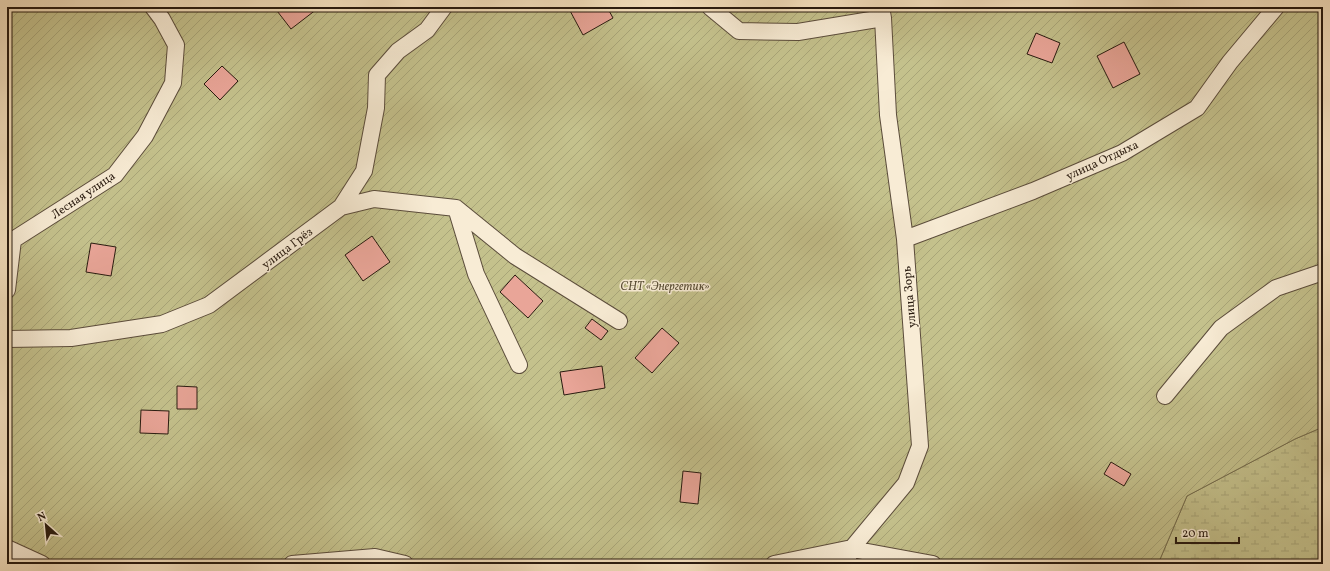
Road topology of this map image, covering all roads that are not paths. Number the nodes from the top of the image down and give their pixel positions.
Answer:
1 (153, 7) edge
2 (444, 7) edge
3 (710, 7) edge
4 (1276, 7) edge
5 (882, 12) edge
6 (340, 207) junction
7 (456, 208) junction
8 (905, 239) junction
9 (1323, 272) edge
10 (7, 290) edge
11 (618, 321) dead end
12 (7, 339) edge
13 (519, 365) dead end
14 (1165, 396) dead end
15 (7, 548) edge
16 (852, 548) junction
17 (42, 564) edge
18 (292, 564) edge
19 (405, 564) edge
20 (774, 564) edge
21 (846, 564) edge
22 (934, 564) edge

1 - 10 street, Лесная улица
2 - 6 street, улица Грёз
3 - 5 street
4 - 8 street, улица Отдыха
5 - 8 street, улица Зорь
6 - 7 street
6 - 12 street, улица Грёз
7 - 11 street
7 - 13 street
8 - 16 street, улица Зорь
9 - 14 street
15 - 17 street
16 - 20 street
16 - 21 street, улица Зорь
16 - 22 street
18 - 19 street

